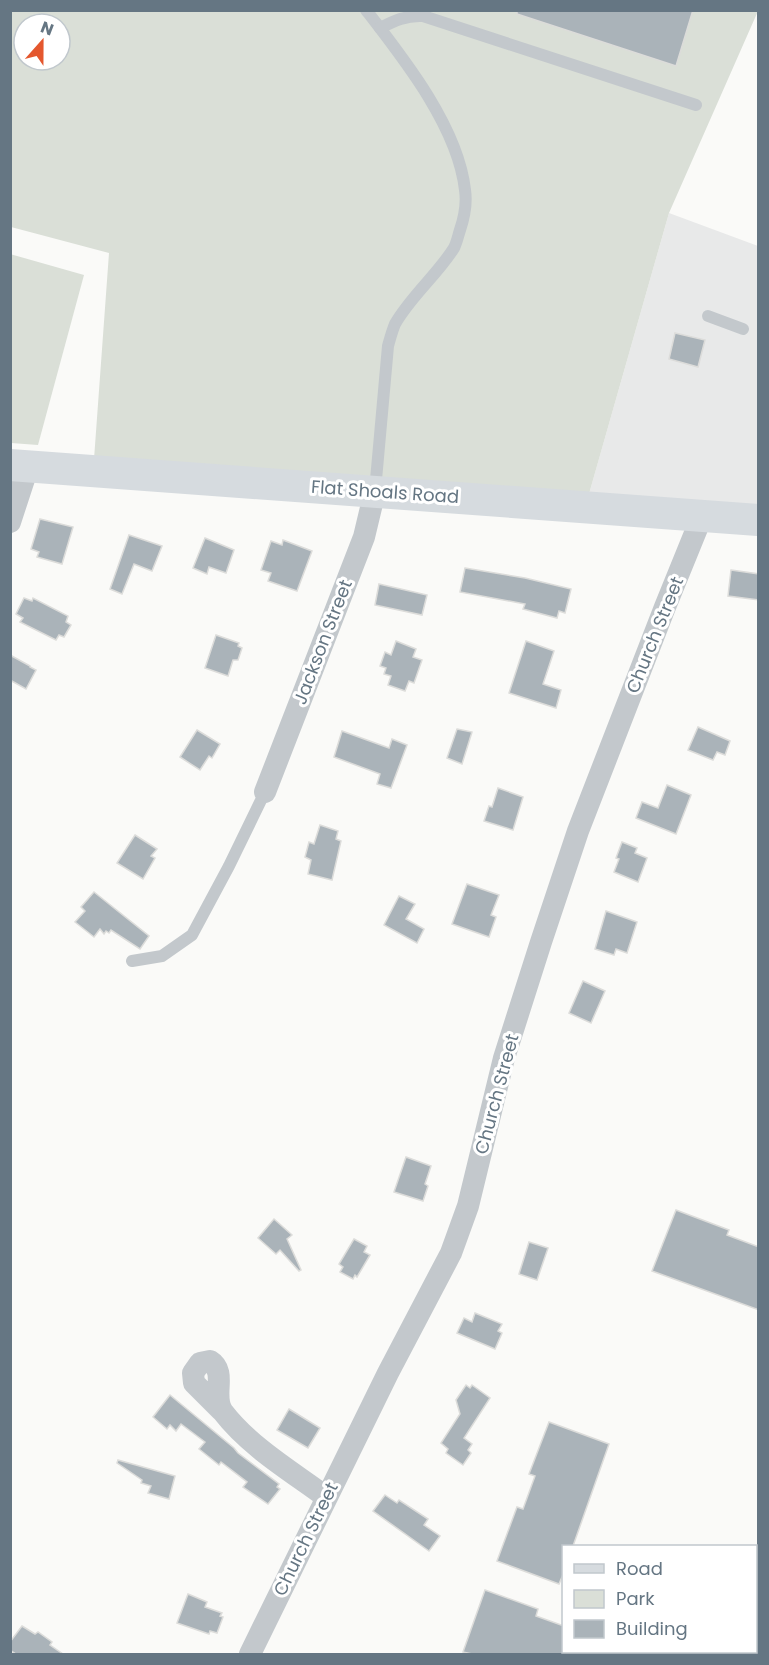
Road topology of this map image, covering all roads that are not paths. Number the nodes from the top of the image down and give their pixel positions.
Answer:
1 (366, 10) edge
2 (380, 28) junction
3 (696, 105) dead end
4 (708, 316) dead end
5 (743, 329) dead end
6 (19, 466) edge
7 (375, 491) junction
8 (702, 516) junction
9 (759, 520) edge
10 (10, 522) edge
11 (265, 792) joint
12 (132, 961) dead end
13 (221, 1410) dead end
14 (326, 1497) junction
15 (250, 1654) edge

1 - 2 lane
2 - 3 lane
2 - 7 lane
4 - 5 lane
6 - 7 street, Flat Shoals Road
6 - 10 street
7 - 8 street, Flat Shoals Road
7 - 11 street, Jackson Street
8 - 9 street, Flat Shoals Road
8 - 14 street, Church Street
11 - 12 lane
13 - 14 street
14 - 15 street, Church Street

